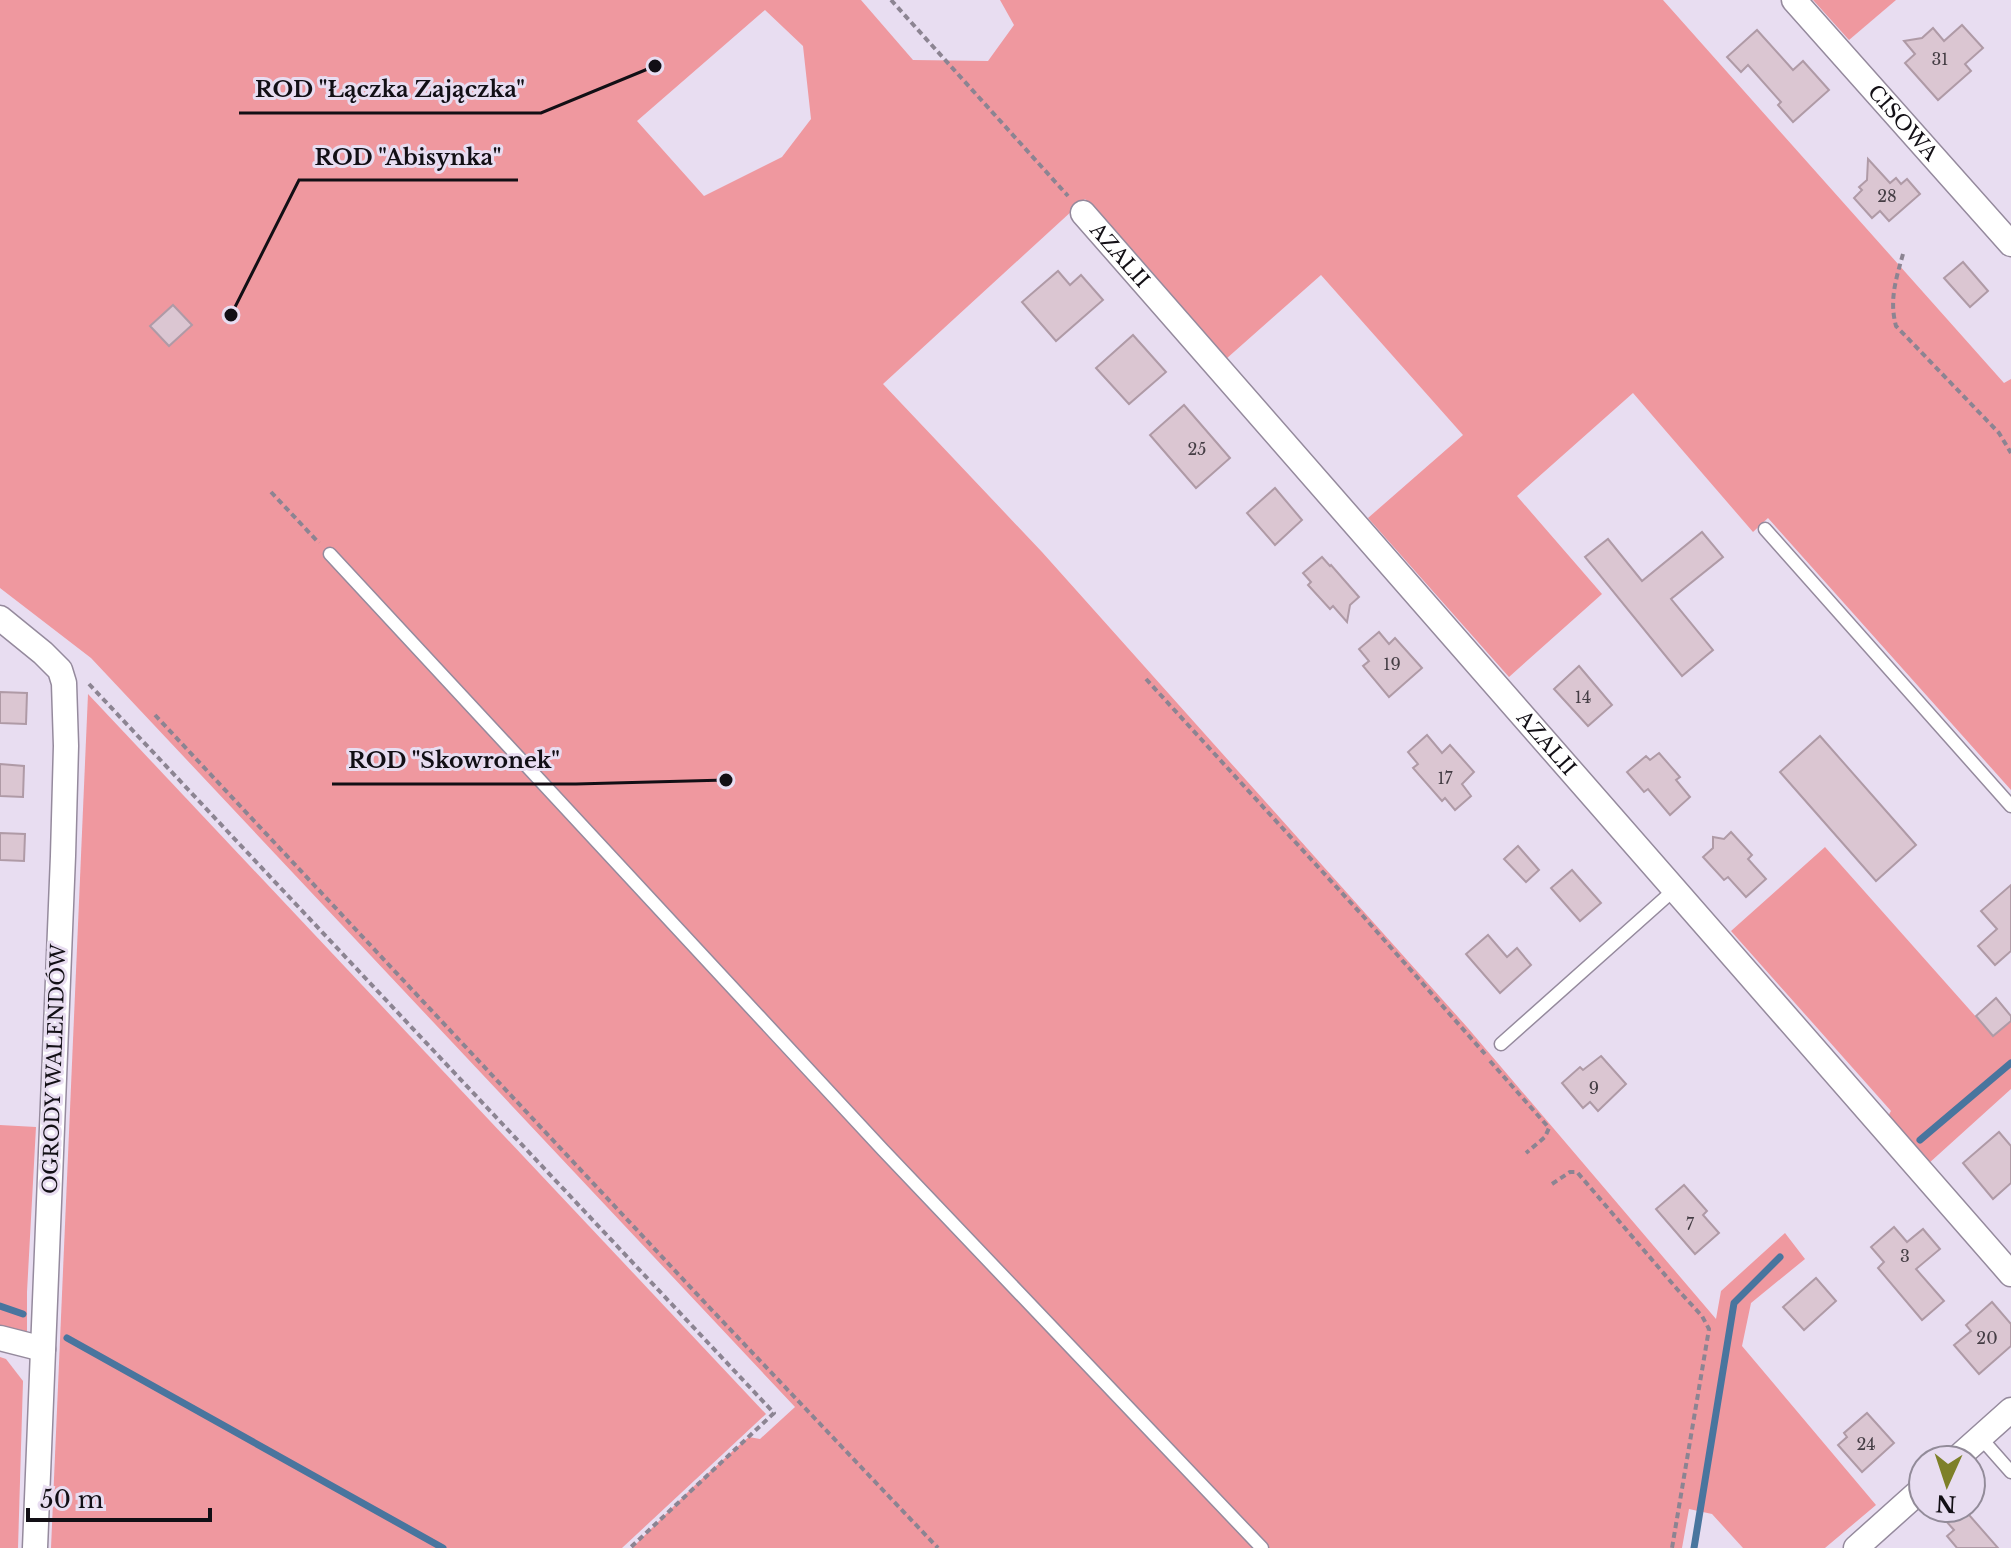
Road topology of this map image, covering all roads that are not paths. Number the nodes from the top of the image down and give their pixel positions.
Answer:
1 (1794, 0) edge
2 (1083, 213) road end
3 (2011, 244) edge
4 (1765, 529) dead end
5 (330, 554) road end
6 (0, 618) edge
7 (2011, 806) edge
8 (1675, 889) junction
9 (1501, 1044) dead end
10 (2011, 1274) edge
11 (0, 1338) edge
12 (43, 1349) junction
13 (2011, 1410) edge
14 (1980, 1437) junction
15 (1972, 1444) edge
16 (2011, 1472) edge
17 (1907, 1502) edge
18 (35, 1548) edge
19 (1262, 1548) edge
20 (1856, 1548) edge

1 - 3 street, CISOWA
2 - 8 street, AZALII
4 - 7 lane
5 - 19 lane
6 - 12 street, OGRODY WALENDÓW
8 - 9 lane
8 - 10 street, AZALII
11 - 12 street
12 - 18 street, OGRODY WALENDÓW
13 - 14 street
14 - 15 street
14 - 16 lane
17 - 20 street

